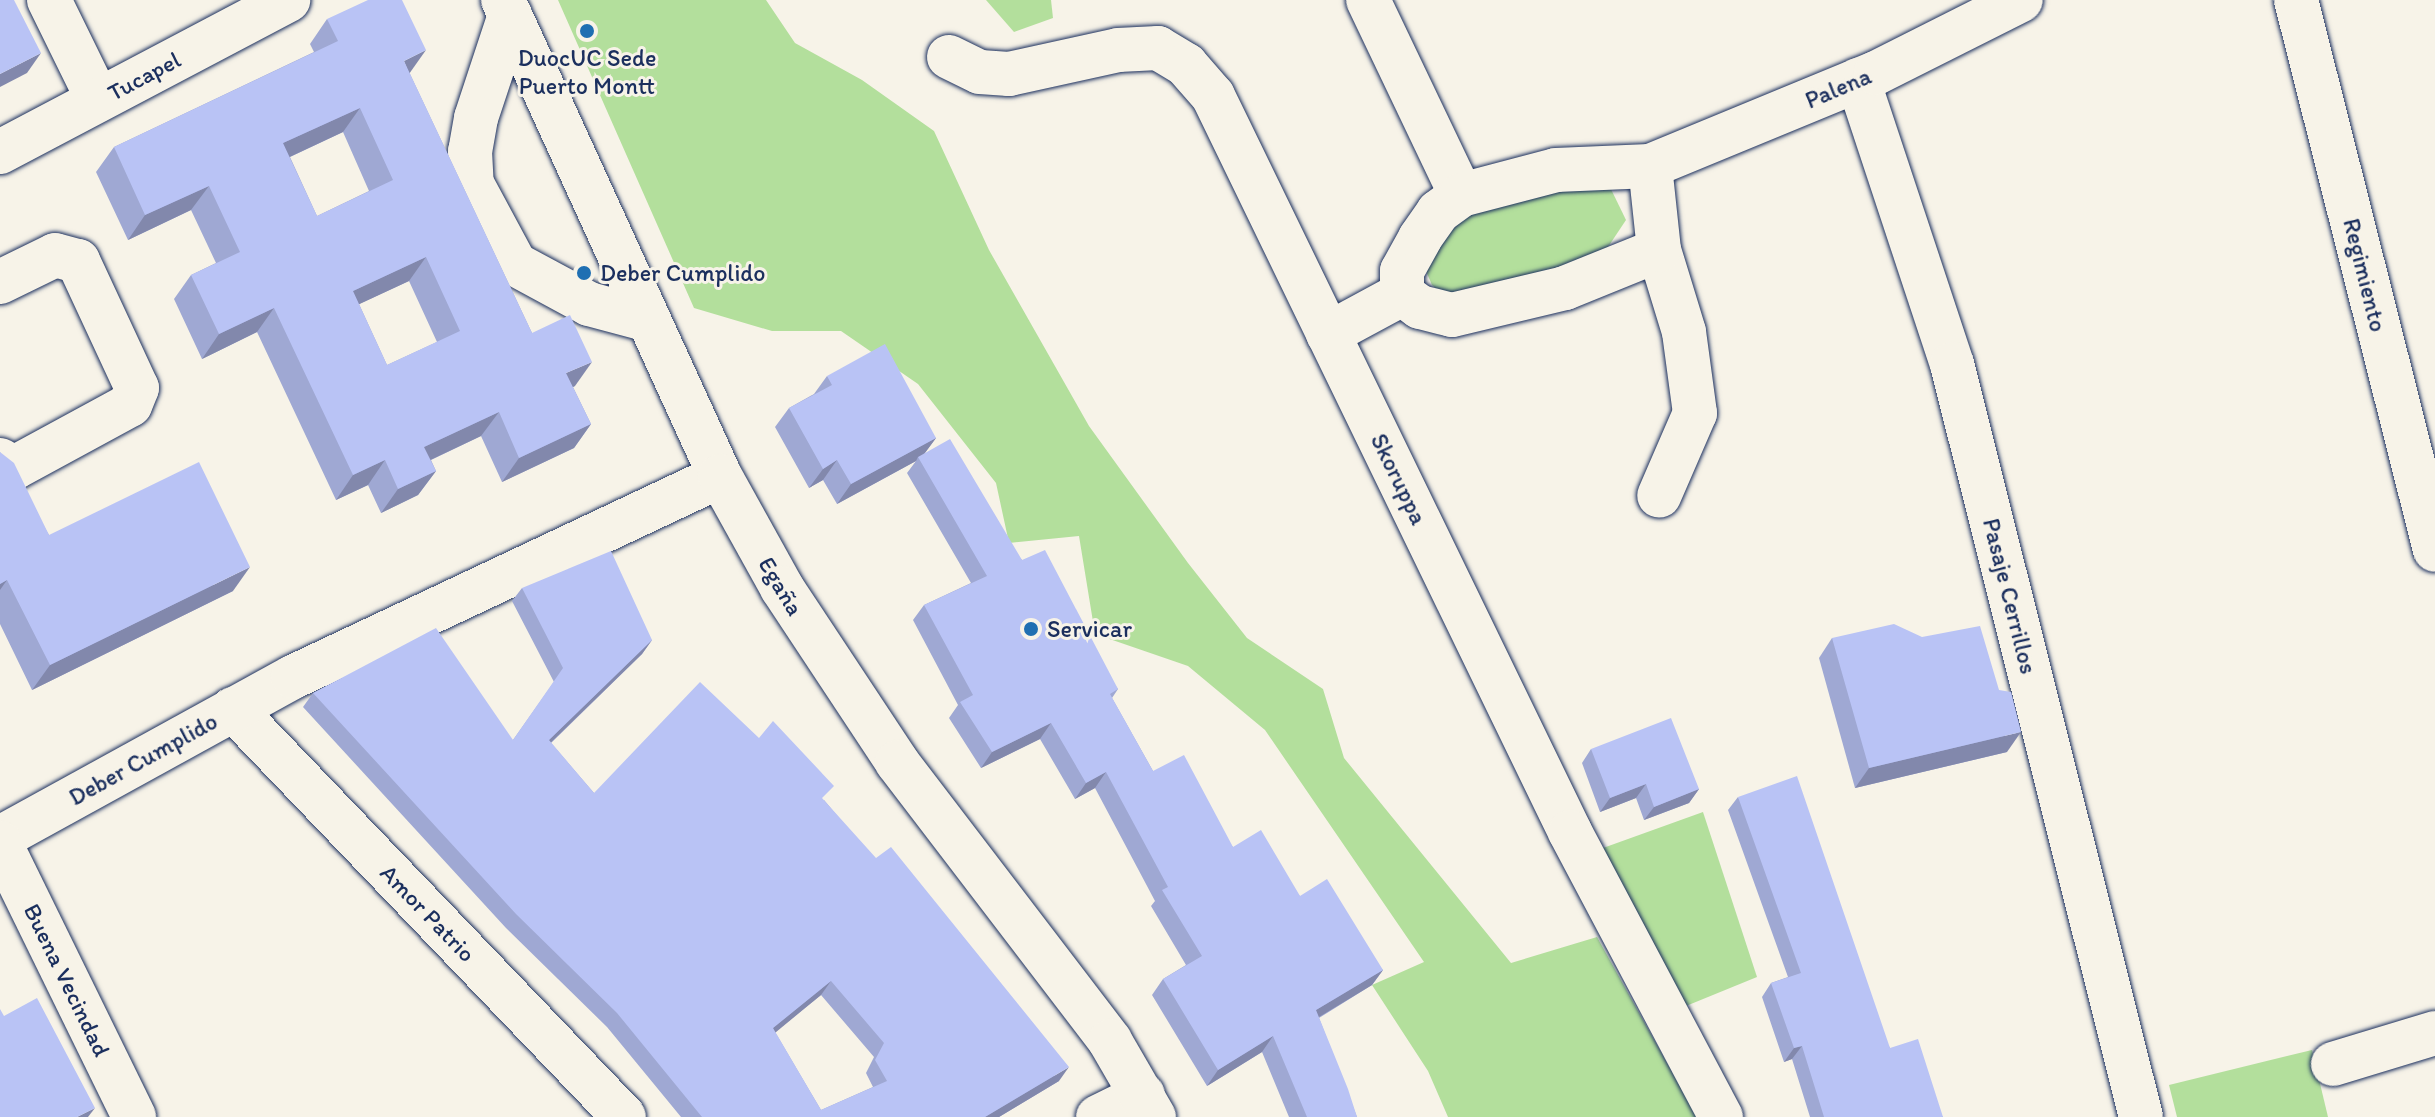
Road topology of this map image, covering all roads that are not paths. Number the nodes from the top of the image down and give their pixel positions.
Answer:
1 (49, 0) edge
2 (288, 0) edge
3 (1368, 0) edge
4 (2021, 0) edge
5 (2296, 0) edge
6 (506, 7) edge
7 (1951, 15) edge
8 (949, 57) dead end
9 (1858, 80) junction
10 (98, 100) junction
11 (0, 152) edge
12 (1650, 166) junction
13 (1461, 195) junction
14 (1659, 250) junction
15 (0, 282) edge
16 (1402, 294) junction
17 (649, 320) junction
18 (1328, 334) junction
19 (0, 460) edge
20 (720, 476) junction
21 (1659, 496) dead end
22 (2435, 550) edge
23 (233, 709) junction
24 (0, 840) edge
25 (2435, 1033) edge
26 (2333, 1064) dead end
27 (1148, 1106) edge
28 (134, 1117) edge
29 (624, 1117) edge
30 (1098, 1117) edge
31 (1721, 1117) edge
32 (2141, 1117) edge

1 - 10 street
2 - 10 street, Tucapel
3 - 13 street
4 - 7 street, Palena
5 - 22 street, Regimiento
6 - 17 street, Egaña
6 - 17 street
7 - 9 street, Palena
8 - 18 street, Skoruppa
9 - 12 street, Palena
9 - 32 street, Pasaje Cerrillos
10 - 11 street, Tucapel
12 - 13 street, Palena
12 - 14 street
13 - 16 street, Palena
14 - 16 street
14 - 21 street
15 - 19 street
16 - 18 street
17 - 20 street, Egaña
18 - 31 street, Skoruppa
20 - 23 street, Deber Cumplido
20 - 27 street, Egaña
23 - 24 street, Deber Cumplido
23 - 29 street, Amor Patrio
24 - 28 street, Buena Vecindad
25 - 26 street
27 - 30 street

